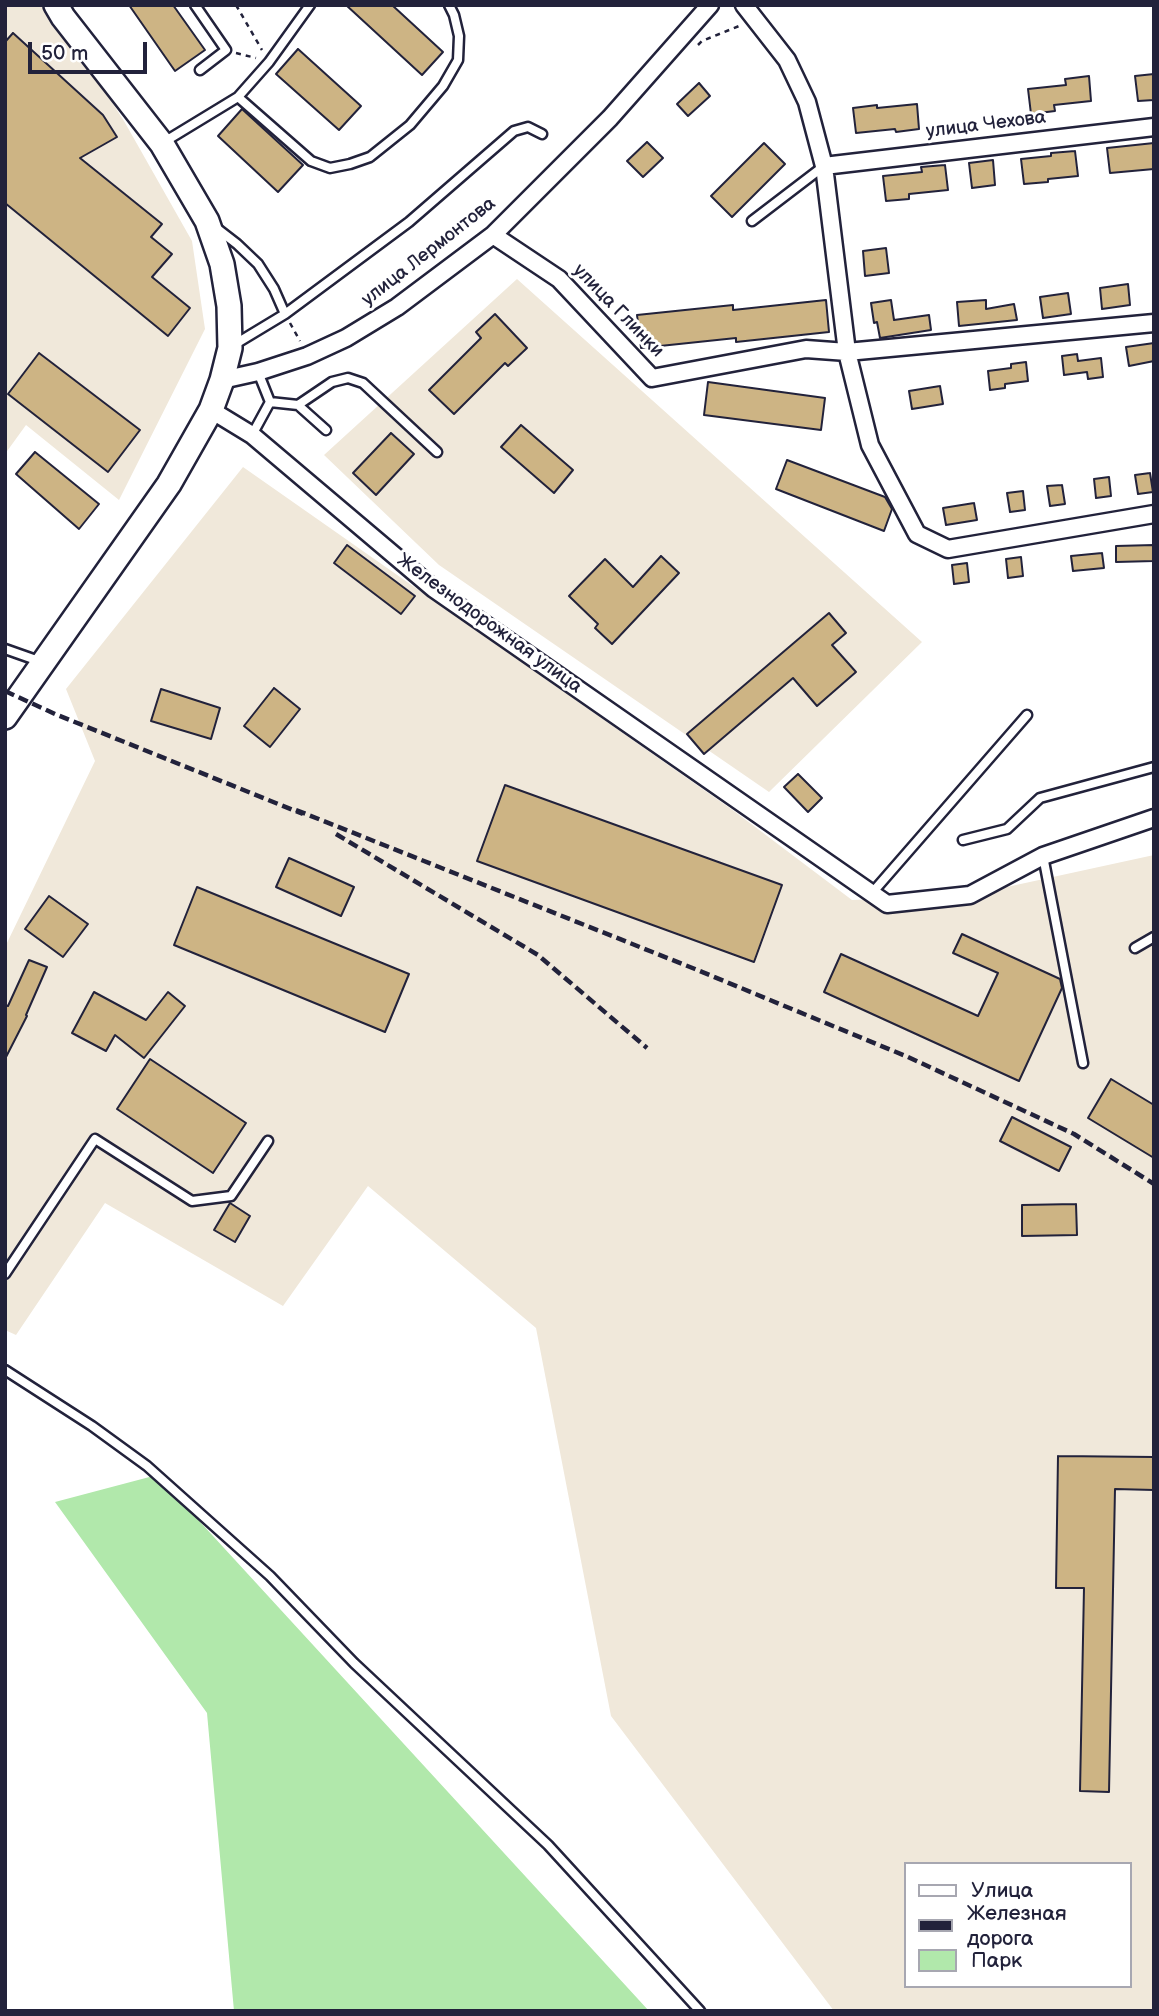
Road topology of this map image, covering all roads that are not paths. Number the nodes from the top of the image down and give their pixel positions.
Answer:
1 (56, 5) edge
2 (195, 5) edge
3 (310, 5) edge
4 (449, 5) edge
5 (710, 5) edge
6 (744, 5) edge
7 (200, 70) dead end
8 (238, 97) junction
9 (1154, 127) edge
10 (541, 134) dead end
11 (162, 144) junction
12 (824, 166) junction
13 (752, 220) dead end
14 (207, 221) junction
15 (493, 235) junction
16 (285, 314) junction
17 (1154, 323) edge
18 (230, 348) junction
19 (847, 352) junction
20 (258, 372) junction
21 (222, 380) junction
22 (270, 402) junction
23 (298, 405) junction
24 (211, 411) junction
25 (326, 430) dead end
26 (252, 435) junction
27 (437, 452) dead end
28 (1154, 514) edge
29 (5, 649) edge
30 (42, 662) junction
31 (1027, 715) dead end
32 (5, 717) edge
33 (1154, 766) edge
34 (1154, 818) edge
35 (963, 840) dead end
36 (1044, 856) junction
37 (872, 893) junction
38 (1154, 937) edge
39 (1135, 948) dead end
40 (1083, 1063) dead end
41 (268, 1141) dead end
42 (5, 1274) edge
43 (5, 1370) edge
44 (701, 2011) edge

1 - 11 main road
2 - 7 lane
3 - 8 lane
4 - 8 lane
5 - 15 street, улица Лермонтова
6 - 12 street
8 - 11 lane
9 - 12 street, улица Чехова
10 - 16 lane
11 - 14 main road
12 - 13 lane
12 - 19 street
14 - 16 lane
14 - 18 main road
15 - 19 street, улица Глинки
15 - 20 street, улица Лермонтова
16 - 18 lane
17 - 19 street, улица Глинки
18 - 21 main road
19 - 28 street
20 - 21 street, улица Лермонтова
20 - 22 lane
21 - 24 main road
22 - 23 lane
22 - 26 lane
23 - 25 lane
23 - 27 lane
24 - 26 street, Железнодорожная улица
24 - 30 main road
26 - 37 street, Железнодорожная улица
29 - 30 lane
30 - 32 main road
31 - 37 lane
33 - 35 lane
34 - 36 street, Железнодорожная улица
36 - 37 street, Железнодорожная улица
36 - 40 lane
38 - 39 lane
41 - 42 lane
43 - 44 lane

